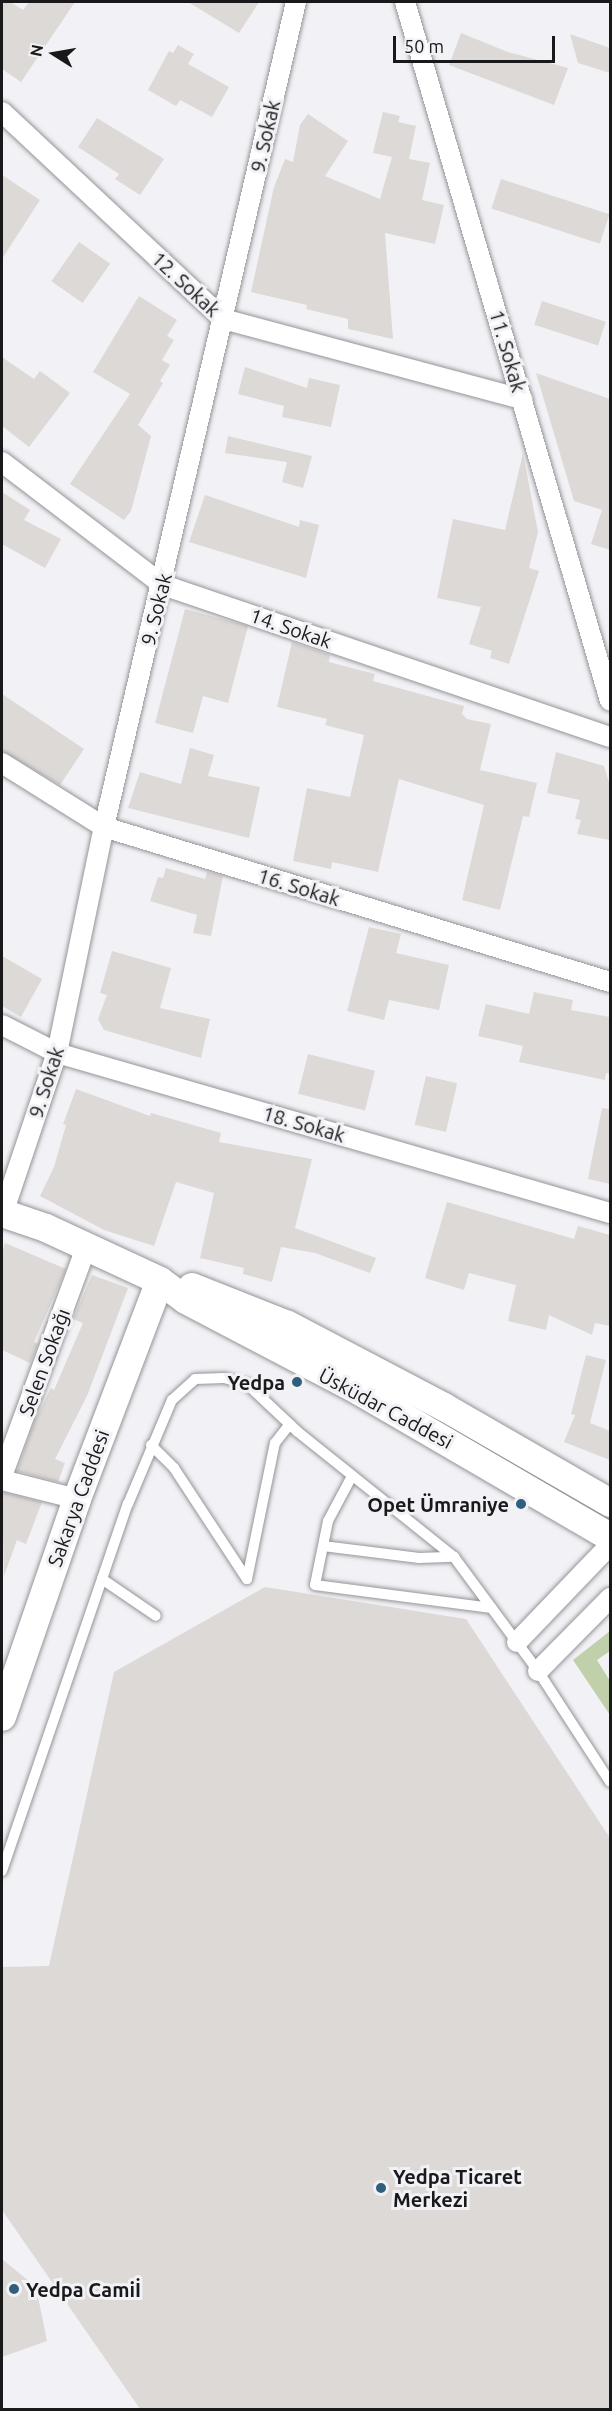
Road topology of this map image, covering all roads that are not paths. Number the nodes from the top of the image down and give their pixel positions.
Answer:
1 (296, 2) edge
2 (405, 2) edge
3 (2, 112) edge
4 (223, 319) junction
5 (522, 399) junction
6 (2, 462) edge
7 (163, 585) junction
8 (610, 701) edge
9 (610, 737) edge
10 (2, 763) edge
11 (104, 827) junction
12 (610, 982) edge
13 (2, 1025) edge
14 (57, 1053) junction
15 (610, 1213) edge
16 (2, 1214) edge
17 (86, 1248) junction
18 (160, 1281) junction
19 (290, 1424) junction
20 (151, 1445) junction
21 (352, 1476) junction
22 (2, 1478) edge
23 (77, 1498) junction
24 (610, 1503) edge
25 (610, 1537) edge
26 (610, 1545) edge
27 (323, 1546) junction
28 (453, 1557) junction
29 (102, 1579) junction
30 (610, 1598) edge
31 (492, 1608) junction
32 (156, 1616) dead end
33 (517, 1642) junction
34 (538, 1671) junction
35 (2, 1717) edge
36 (610, 1782) edge
37 (2, 1871) edge

1 - 4 street, 9. Sokak
2 - 5 street, 11. Sokak
3 - 4 street, 12. Sokak
4 - 5 street, 12. Sokak
4 - 7 street, 9. Sokak
5 - 8 street, 11. Sokak
6 - 7 street, 14. Sokak
7 - 9 street, 14. Sokak
7 - 11 street, 9. Sokak
10 - 11 street, 16. Sokak
11 - 12 street, 16. Sokak
11 - 14 street, 9. Sokak
13 - 14 street, 18. Sokak
14 - 15 street, 18. Sokak
14 - 16 street, 9. Sokak
16 - 17 main road, Üsküdar Caddesi
17 - 18 main road, Üsküdar Caddesi
17 - 22 street, Selen Sokağı
18 - 23 main road, Sakarya Caddesi
18 - 24 main road, Üsküdar Caddesi
18 - 25 main road, Üsküdar Caddesi
19 - 20 lane
19 - 20 lane
19 - 21 lane
20 - 29 lane
21 - 27 lane
21 - 28 lane
22 - 23 street
23 - 35 main road, Sakarya Caddesi
26 - 33 street
27 - 28 lane
27 - 31 lane
28 - 31 lane
29 - 32 lane
29 - 37 lane
30 - 34 street
31 - 33 lane
33 - 34 lane
34 - 36 lane

